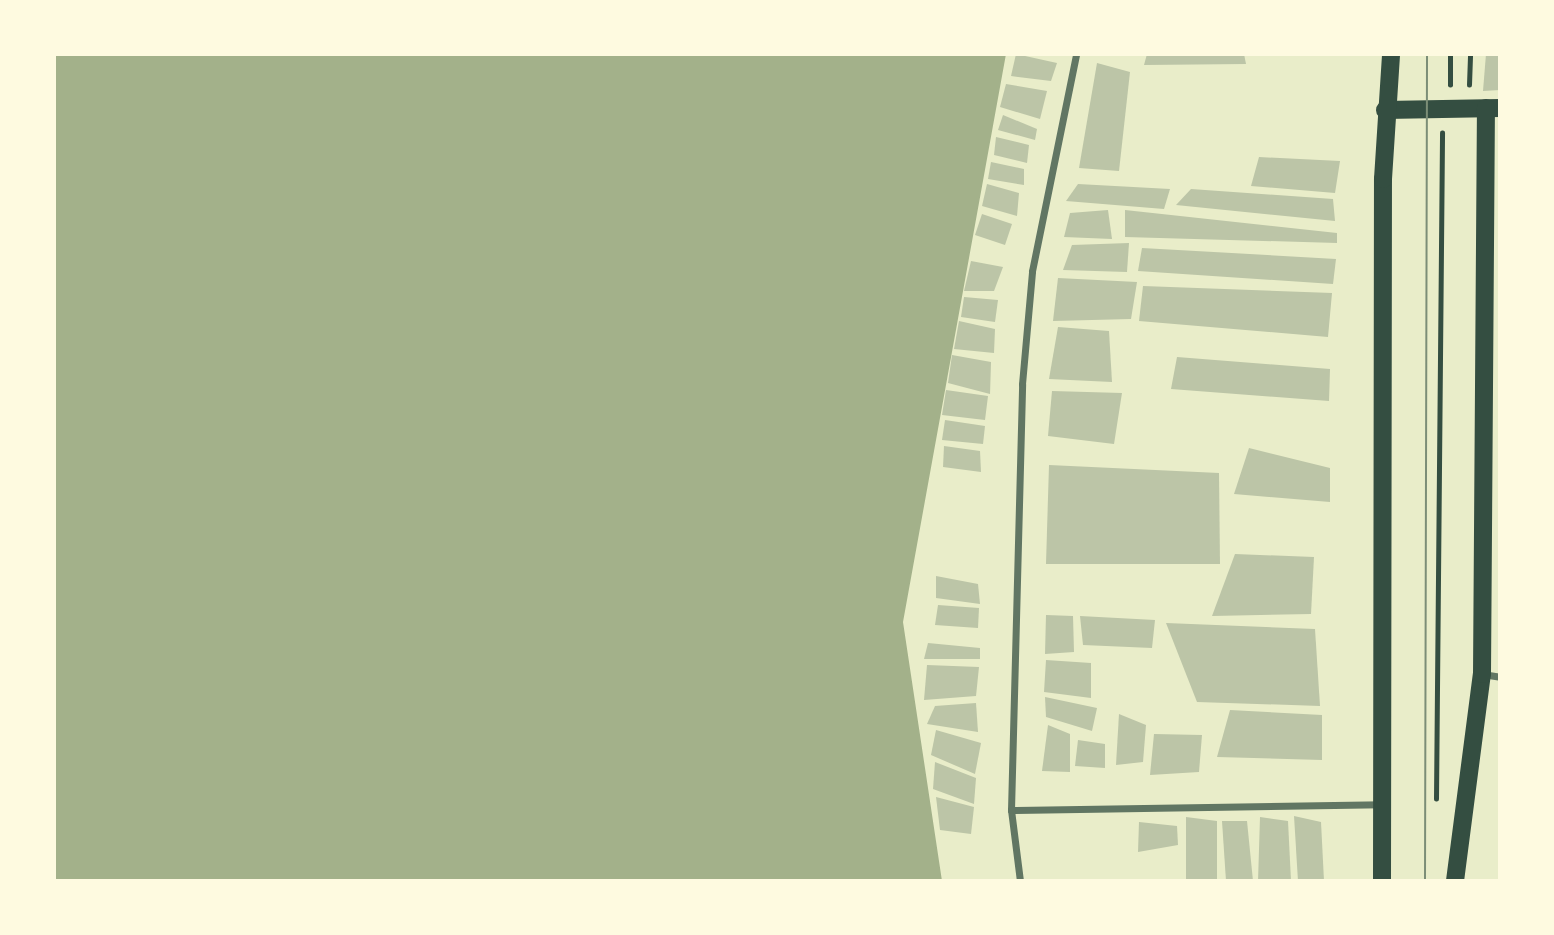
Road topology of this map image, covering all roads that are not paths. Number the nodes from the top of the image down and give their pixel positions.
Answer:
1 (1076, 54) edge
2 (1391, 54) edge
3 (1493, 108) edge
4 (1385, 110) junction
5 (1491, 675) edge
6 (1382, 804) junction
7 (1012, 810) junction
8 (1020, 881) edge
9 (1382, 881) edge
10 (1455, 881) edge

1 - 7 street
2 - 4 main road
3 - 4 main road
3 - 5 main road
4 - 6 main road
5 - 10 main road
6 - 7 street
6 - 9 main road
7 - 8 street

